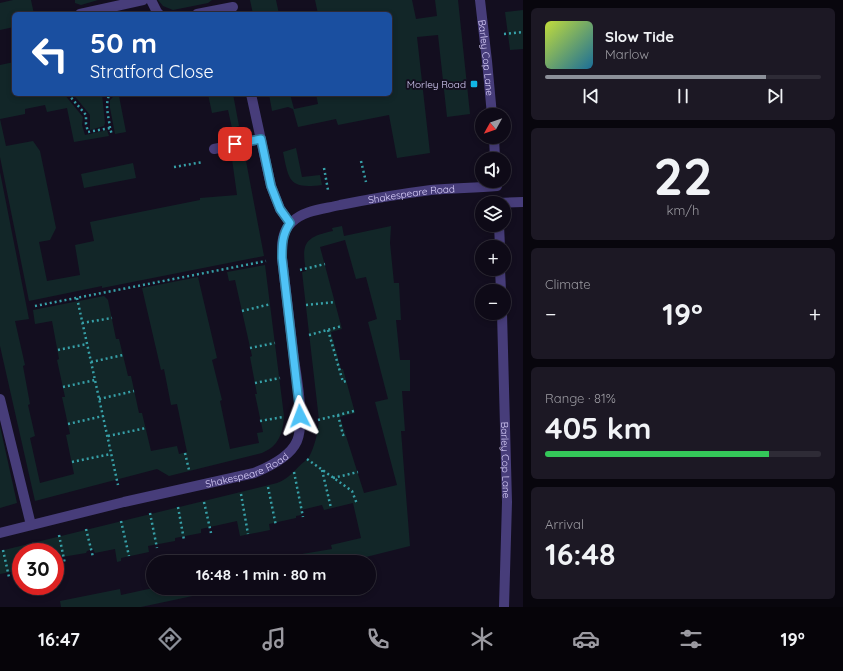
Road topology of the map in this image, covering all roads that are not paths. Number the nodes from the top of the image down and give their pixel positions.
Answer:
1 (143, 0) edge
2 (151, 0) edge
3 (480, 0) edge
4 (233, 7) edge
5 (89, 12) edge
6 (157, 12) edge
7 (207, 12) edge
8 (251, 96) edge
9 (491, 108) edge
10 (261, 139) junction
11 (214, 149) dead end
12 (475, 186) edge
13 (511, 202) edge
14 (523, 202) edge
15 (290, 223) junction
16 (502, 320) edge
17 (0, 399) edge
18 (31, 525) junction
19 (0, 533) edge
20 (504, 607) edge

1 - 5 street
2 - 6 street
3 - 9 street, Barley Cop Lane
4 - 7 street
8 - 10 street
10 - 11 street
10 - 15 street
12 - 15 street, Shakespeare Road
13 - 14 street
15 - 18 street, Shakespeare Road
16 - 20 street, Barley Cop Lane
17 - 18 street
18 - 19 street, Shakespeare Road

